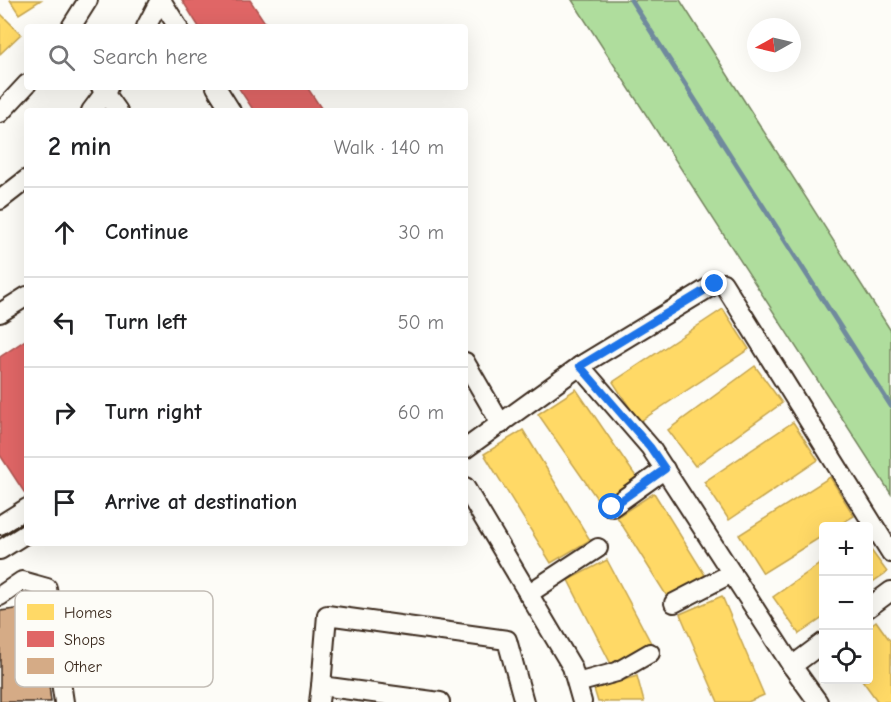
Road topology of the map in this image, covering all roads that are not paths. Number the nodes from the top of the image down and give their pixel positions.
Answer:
1 (88, 0) edge
2 (160, 0) edge
3 (73, 24) edge
4 (148, 24) edge
5 (176, 24) edge
6 (24, 87) edge
7 (105, 90) edge
8 (107, 90) edge
9 (218, 90) edge
10 (93, 108) edge
11 (116, 108) edge
12 (229, 108) edge
13 (0, 113) edge
14 (24, 181) edge
15 (0, 200) edge
16 (24, 298) edge
17 (0, 313) edge
18 (580, 366) junction
19 (468, 367) edge
20 (501, 424) junction
21 (468, 447) edge
22 (665, 469) junction
23 (468, 492) edge
24 (612, 507) dead end
25 (24, 509) edge
26 (2, 518) edge
27 (24, 535) edge
28 (598, 548) dead end
29 (0, 550) edge
30 (891, 553) edge
31 (732, 573) junction
32 (47, 591) edge
33 (891, 591) edge
34 (528, 594) junction
35 (0, 596) edge
36 (674, 603) dead end
37 (873, 604) edge
38 (819, 646) edge
39 (650, 653) dead end
40 (792, 666) junction
41 (577, 683) junction
42 (62, 687) edge
43 (320, 694) edge
44 (64, 702) edge
45 (440, 702) edge
46 (524, 702) edge
47 (582, 702) edge
48 (818, 702) edge

1 - 3 street
2 - 4 street
2 - 5 street
6 - 13 street
7 - 10 street
8 - 11 street
9 - 12 street
14 - 15 street
16 - 17 street
18 - 20 street
18 - 22 street
18 - 30 street
19 - 20 street
20 - 21 street
22 - 24 street
22 - 31 street
23 - 34 street
25 - 26 street
27 - 29 street
28 - 34 street
31 - 36 street
31 - 40 street
32 - 35 street
33 - 37 street
34 - 41 street
38 - 40 street
39 - 41 street
40 - 48 street
41 - 47 street
42 - 44 street
43 - 45 street
43 - 46 street

